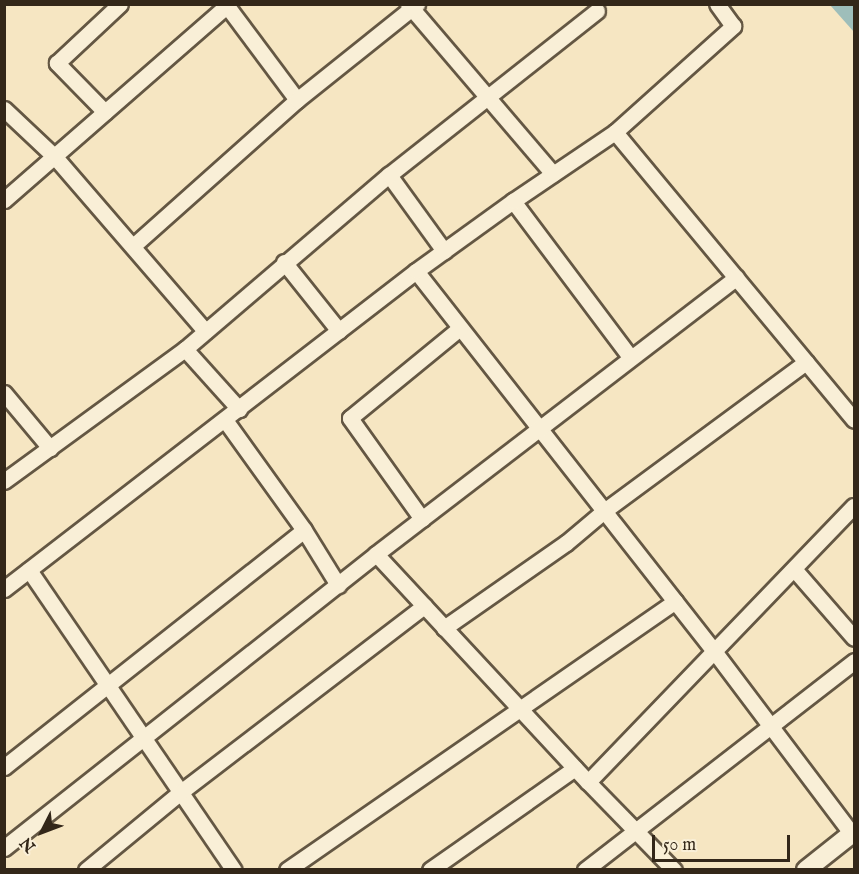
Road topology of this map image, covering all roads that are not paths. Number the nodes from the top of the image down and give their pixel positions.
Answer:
1 (120, 4) edge
2 (717, 4) edge
3 (228, 5) edge
4 (412, 6) edge
5 (597, 11) dead end
6 (488, 98) junction
7 (297, 100) junction
8 (4, 109) edge
9 (105, 112) junction
10 (615, 132) junction
11 (55, 157) junction
12 (553, 174) junction
13 (389, 175) junction
14 (4, 200) edge
15 (513, 201) junction
16 (132, 246) junction
17 (444, 251) junction
18 (284, 262) junction
19 (416, 272) junction
20 (736, 278) junction
21 (460, 328) junction
22 (205, 331) junction
23 (339, 332) junction
24 (185, 349) junction
25 (631, 358) junction
26 (806, 362) junction
27 (4, 393) edge
28 (239, 409) junction
29 (225, 420) junction
30 (855, 420) edge
31 (539, 428) junction
32 (50, 448) junction
33 (4, 482) edge
34 (855, 506) edge
35 (604, 511) junction
36 (422, 519) junction
37 (304, 530) junction
38 (376, 554) junction
39 (794, 569) junction
40 (29, 570) junction
41 (338, 585) junction
42 (4, 589) edge
43 (675, 601) junction
44 (424, 606) junction
45 (444, 628) junction
46 (855, 638) edge
47 (714, 651) junction
48 (855, 661) edge
49 (107, 683) junction
50 (521, 710) junction
51 (771, 726) junction
52 (145, 739) junction
53 (4, 767) edge
54 (575, 768) junction
55 (588, 782) junction
56 (182, 792) junction
57 (635, 831) junction
58 (853, 833) edge
59 (4, 848) edge
60 (86, 870) edge
61 (234, 870) edge
62 (287, 870) edge
63 (430, 870) edge
64 (585, 870) edge
65 (674, 870) edge
66 (806, 870) edge

1 - 9 street
2 - 10 street
3 - 7 street
3 - 9 street
4 - 6 street
4 - 7 street
5 - 6 street
6 - 12 street
6 - 13 street
7 - 16 street
8 - 11 street
9 - 11 street
10 - 12 street
10 - 20 street
11 - 14 street
11 - 16 street
12 - 15 street
13 - 17 street
13 - 18 street
15 - 17 street
15 - 25 street
16 - 22 street
17 - 19 street
18 - 22 street
18 - 23 street
19 - 21 street
19 - 23 street
20 - 25 street
20 - 26 street
21 - 31 street
21 - 36 street
22 - 24 street
23 - 28 street
24 - 28 street
24 - 32 street
25 - 31 street
26 - 30 street
26 - 35 street
27 - 32 street
28 - 29 street
29 - 37 street
29 - 40 street
31 - 35 street
31 - 36 street
32 - 33 street
34 - 39 street
35 - 43 street
35 - 45 street
36 - 38 street
37 - 41 street
37 - 49 street
38 - 41 street
38 - 44 street
39 - 46 street
39 - 47 street
40 - 42 street
40 - 49 street
41 - 52 street
43 - 47 street
43 - 50 street
44 - 45 street
44 - 56 street
45 - 50 street
47 - 51 street
47 - 55 street
48 - 51 street
49 - 52 street
49 - 53 street
50 - 54 street
50 - 62 street
51 - 57 street
51 - 58 street
52 - 56 street
52 - 59 street
54 - 55 street
54 - 63 street
55 - 57 street
56 - 60 street
56 - 61 street
57 - 64 street
57 - 65 street
58 - 66 street

